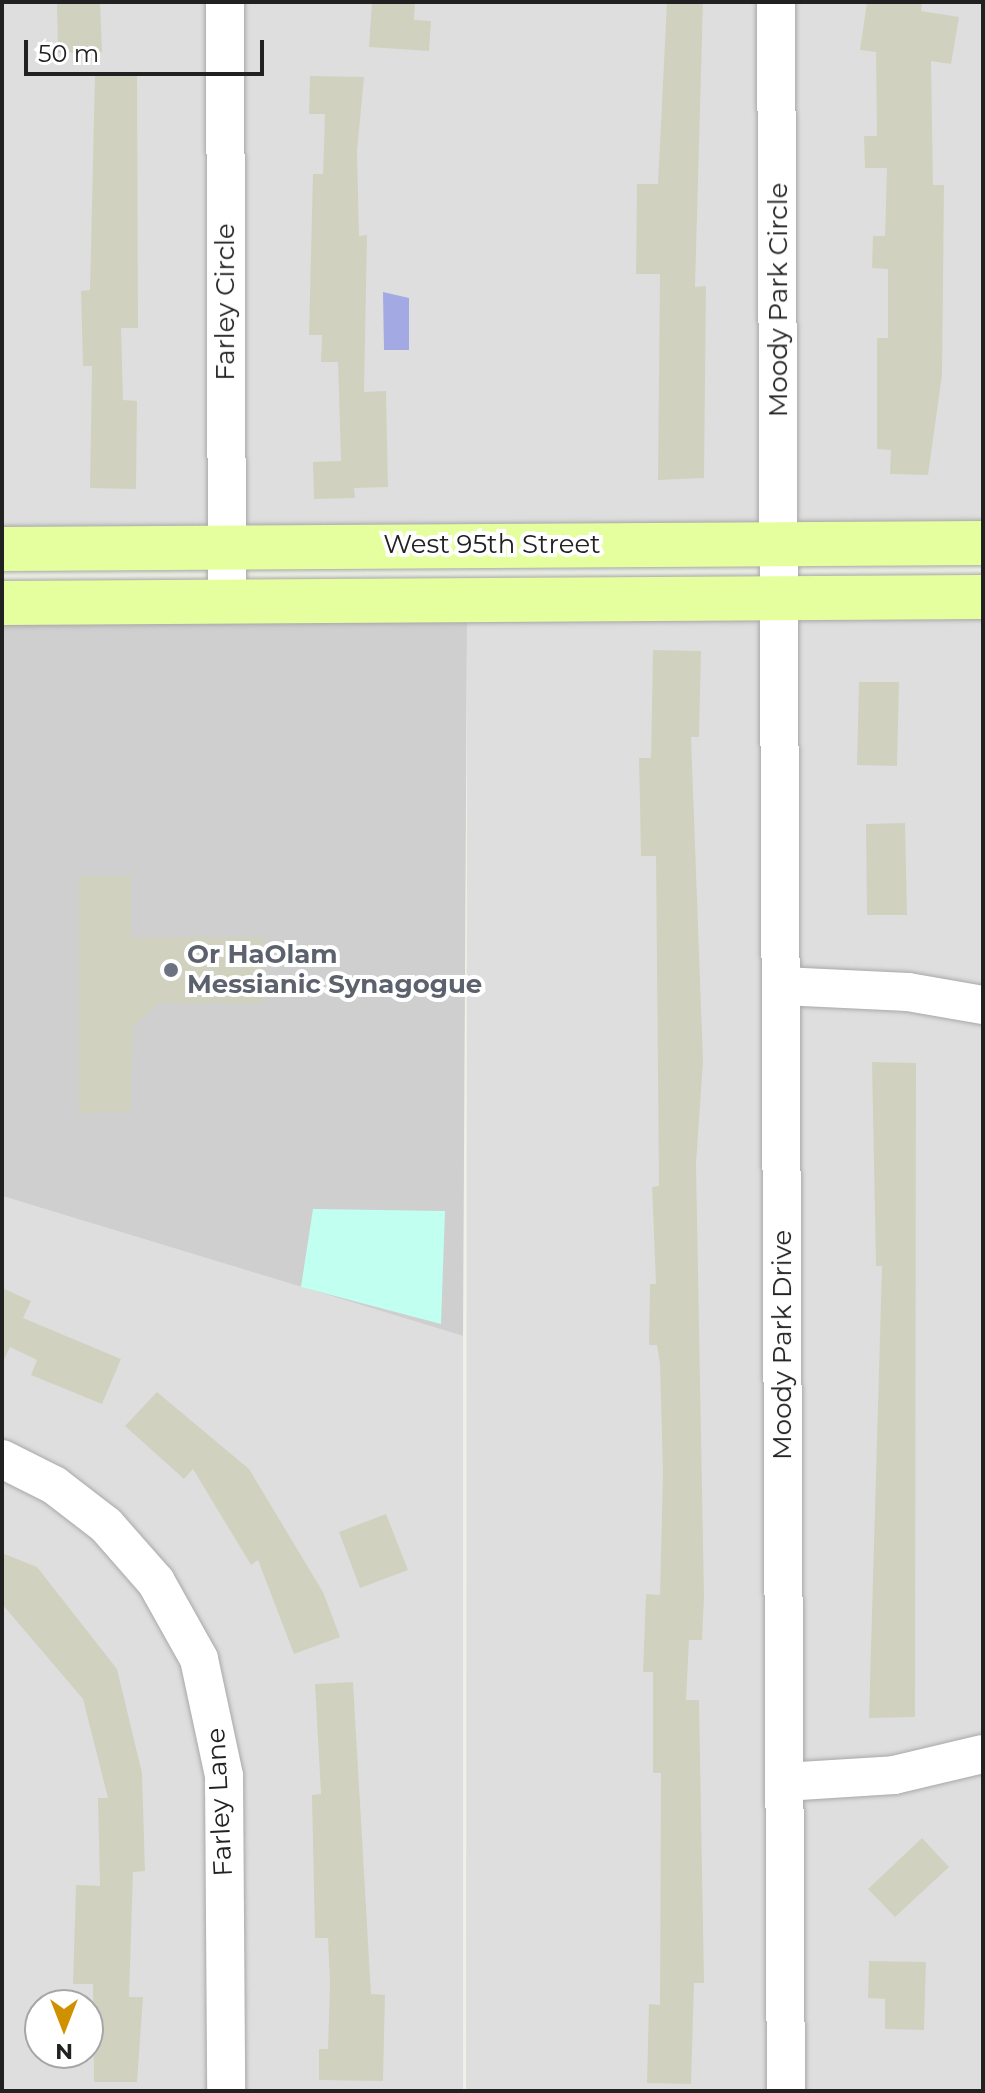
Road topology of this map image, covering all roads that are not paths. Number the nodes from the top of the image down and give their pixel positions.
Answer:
1 (225, 2) edge
2 (776, 2) edge
3 (781, 543) junction
4 (983, 543) edge
5 (226, 547) junction
6 (2, 549) edge
7 (983, 597) edge
8 (781, 599) junction
9 (227, 602) junction
10 (2, 603) edge
11 (782, 986) junction
12 (983, 1005) edge
13 (2, 1459) edge
14 (983, 1754) edge
15 (784, 1782) junction
16 (226, 2091) edge
17 (786, 2091) edge

1 - 5 street, Farley Circle
2 - 3 street, Moody Park Circle
3 - 4 main road, West 95th Street
3 - 5 main road, West 95th Street
3 - 8 street, Moody Park Circle
5 - 6 main road, West 95th Street
5 - 9 street, Farley Circle
7 - 8 main road
8 - 9 main road
8 - 11 street, Moody Park Drive
9 - 10 main road
11 - 12 street
11 - 15 street, Moody Park Drive
13 - 16 street, Farley Lane
14 - 15 street
15 - 17 street, Moody Park Drive

